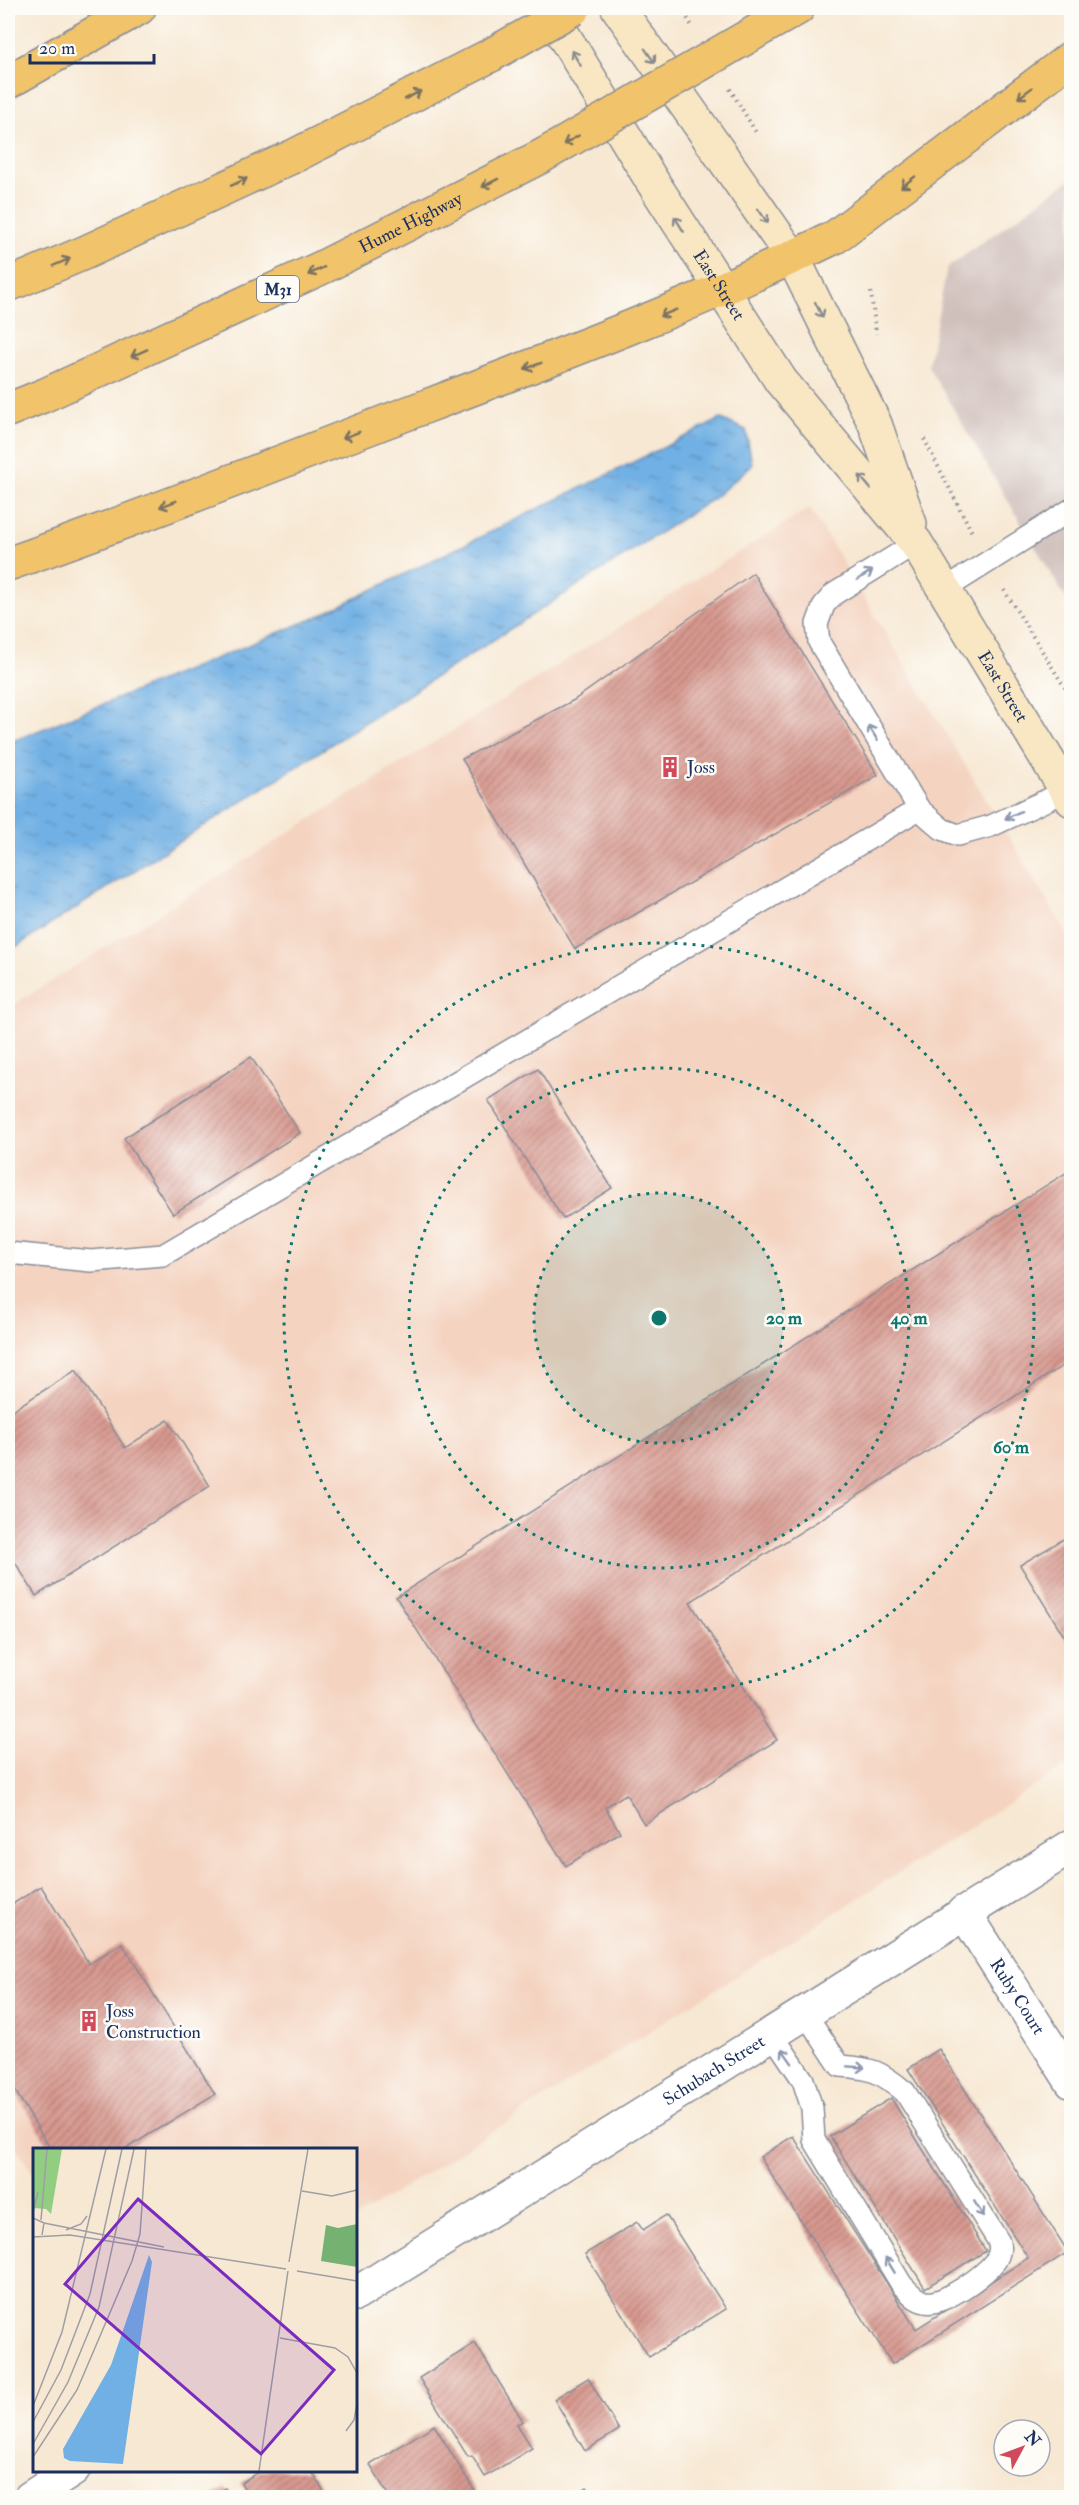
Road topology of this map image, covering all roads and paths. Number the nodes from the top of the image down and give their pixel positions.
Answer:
1 (139, 8) edge
2 (547, 8) edge
3 (574, 8) edge
4 (618, 8) edge
5 (681, 8) edge
6 (798, 8) edge
7 (693, 28) dead end
8 (1071, 57) edge
9 (724, 79) dead end
10 (8, 82) edge
11 (761, 141) dead end
12 (793, 258) junction
13 (8, 285) edge
14 (722, 291) junction
15 (871, 292) dead end
16 (878, 344) dead end
17 (8, 410) edge
18 (923, 437) dead end
19 (1071, 509) edge
20 (916, 543) junction
21 (988, 562) junction
22 (8, 564) edge
23 (945, 589) junction
24 (1071, 699) edge
25 (1069, 795) edge
26 (919, 809) junction
27 (8, 1253) edge
28 (1071, 1846) edge
29 (964, 1912) junction
30 (805, 2013) junction
31 (772, 2034) junction
32 (1071, 2082) edge
33 (357, 2293) edge
34 (70, 2472) edge
35 (30, 2498) edge

1 - 10 highway
14 -> 2 main road, East Street
13 -> 3 highway, bridge
4 -> 12 main road, East Street
5 - 7 path
6 -> 17 highway, Hume Highway / M31, bridge
8 -> 12 highway
9 - 11 path
12 - 14 highway
12 -> 20 main road, East Street
20 -> 14 main road, East Street
14 -> 22 highway
15 - 16 path
18 - 21 path
19 - 21 lane
20 - 23 main road, East Street
26 -> 20 lane
21 - 23 lane
21 - 24 path
23 - 25 main road, East Street
25 -> 26 lane
26 - 27 lane
28 - 29 street, Schubach Street
29 - 30 street, Schubach Street
29 - 32 street, Ruby Court
30 - 31 street, Schubach Street
30 -> 31 lane
31 - 33 street, Schubach Street
34 - 35 street

